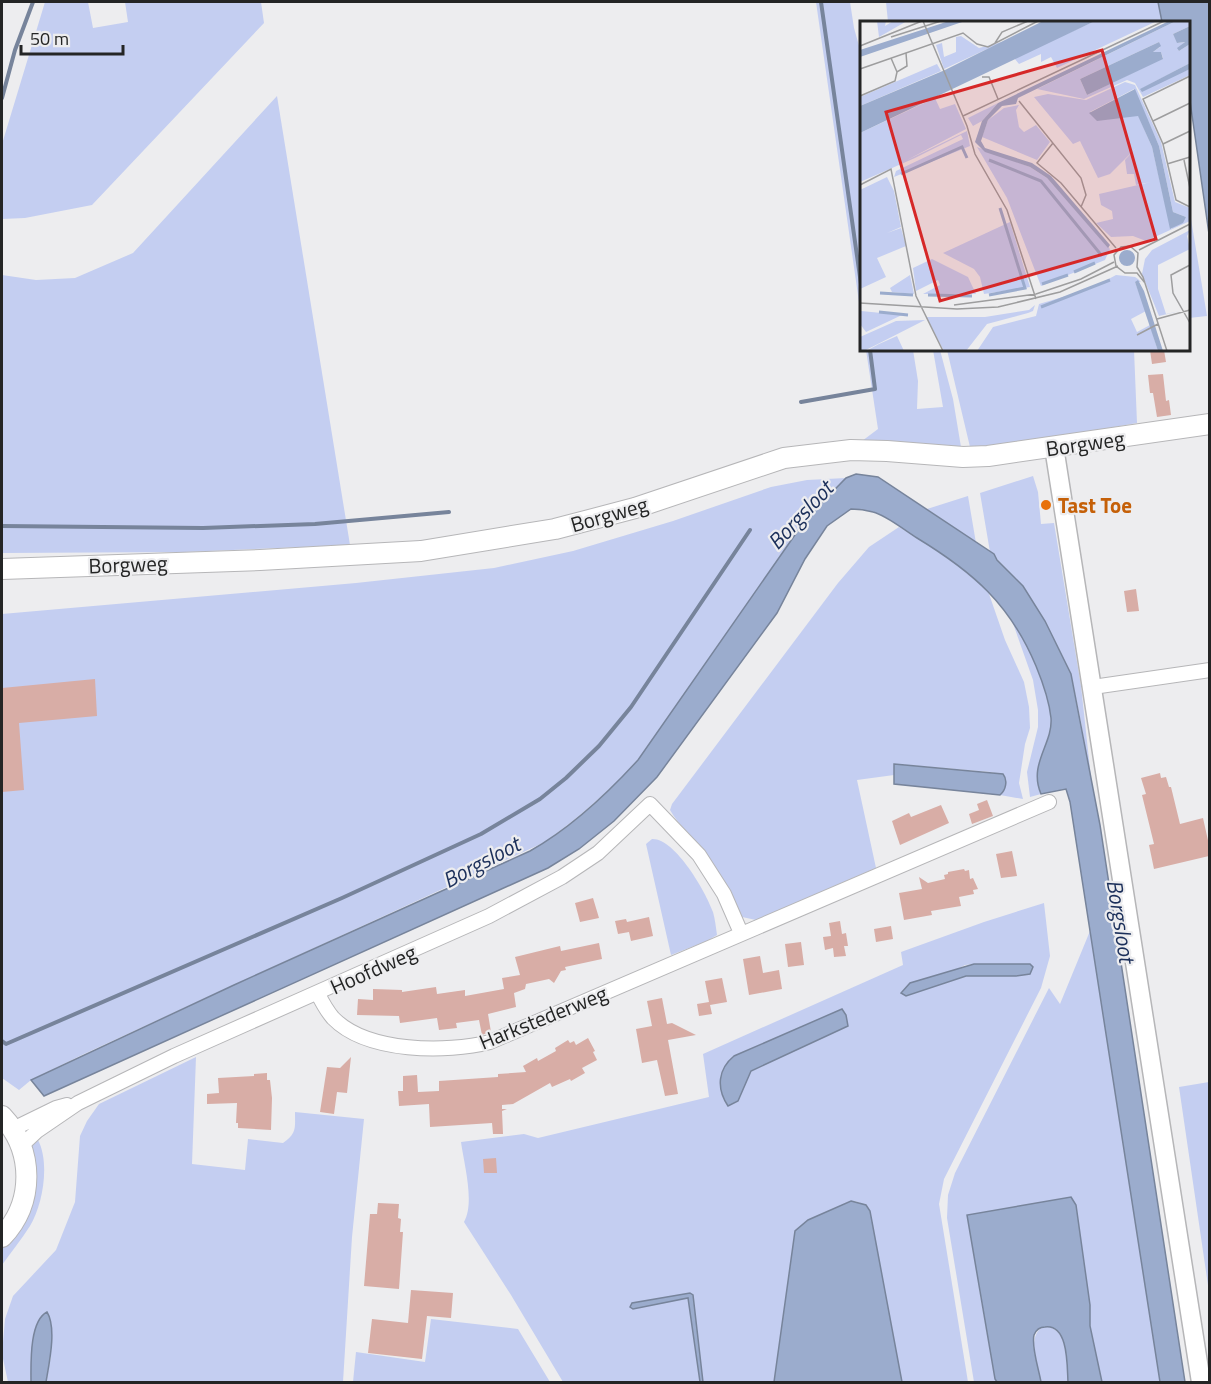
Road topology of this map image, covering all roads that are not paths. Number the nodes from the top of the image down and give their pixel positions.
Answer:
1 (1209, 424) edge
2 (1054, 447) junction
3 (2, 569) edge
4 (1209, 670) edge
5 (1093, 687) junction
6 (1049, 802) dead end
7 (741, 933) junction
8 (318, 994) junction
9 (7, 1132) edge
10 (2, 1220) edge
11 (2, 1237) edge
12 (1201, 1383) edge

1 - 2 main road, Borgweg
2 - 3 main road, Borgweg
2 - 5 street
4 - 5 street
5 - 12 street
6 - 7 street, Harkstederweg
7 - 8 street, Harkstederweg
7 - 8 street, Hoofdweg
8 - 9 street, Hoofdweg
9 - 10 main road
9 - 11 main road

